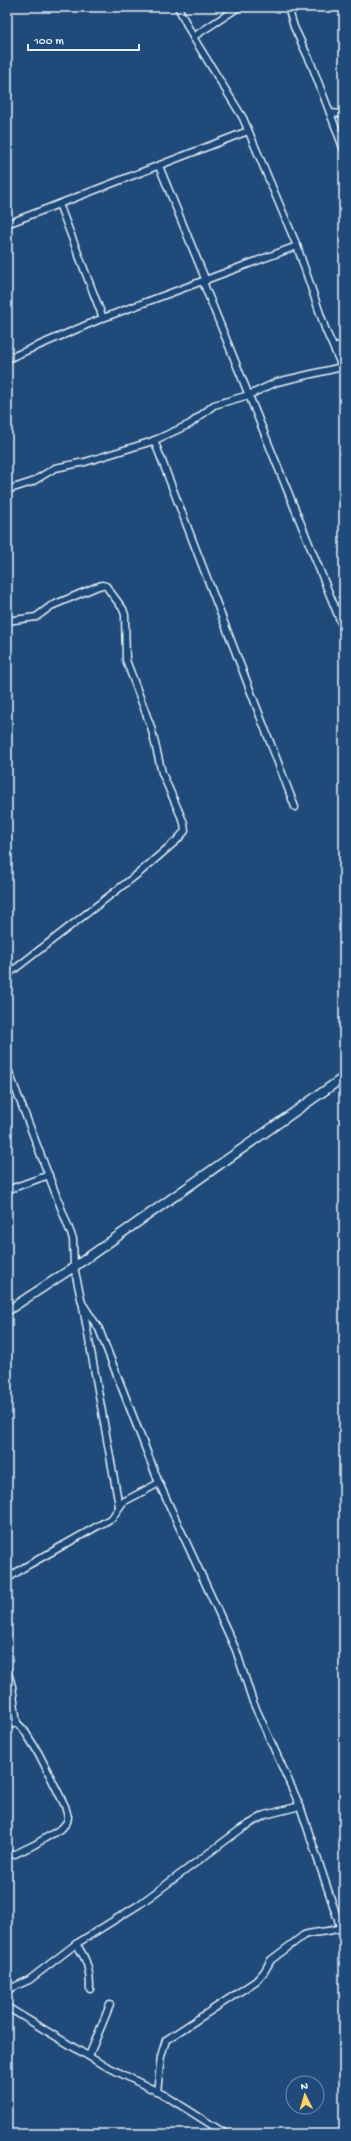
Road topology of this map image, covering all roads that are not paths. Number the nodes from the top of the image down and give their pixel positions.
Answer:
1 (178, 7) edge
2 (239, 7) edge
3 (288, 7) edge
4 (194, 37) junction
5 (330, 113) junction
6 (344, 114) edge
7 (248, 131) junction
8 (344, 150) edge
9 (159, 166) junction
10 (59, 204) junction
11 (7, 224) edge
12 (297, 246) junction
13 (204, 281) junction
14 (103, 318) junction
15 (344, 343) edge
16 (335, 348) junction
17 (7, 359) edge
18 (343, 369) edge
19 (249, 395) junction
20 (154, 440) junction
21 (7, 490) edge
22 (7, 621) edge
23 (344, 630) edge
24 (295, 807) dead end
25 (7, 975) edge
26 (7, 1067) edge
27 (344, 1077) edge
28 (49, 1174) junction
29 (7, 1190) edge
30 (74, 1267) junction
31 (82, 1303) junction
32 (7, 1311) edge
33 (159, 1482) junction
34 (119, 1506) junction
35 (7, 1579) edge
36 (7, 1669) edge
37 (17, 1723) junction
38 (7, 1726) edge
39 (300, 1806) junction
40 (7, 1855) edge
41 (341, 1932) junction
42 (344, 1938) edge
43 (76, 1944) junction
44 (90, 1989) dead end
45 (7, 1990) edge
46 (110, 2005) dead end
47 (7, 2007) edge
48 (89, 2056) junction
49 (157, 2092) junction
50 (226, 2134) edge

1 - 4 street
2 - 4 street
3 - 5 street
4 - 7 street
5 - 6 street
5 - 8 street
7 - 9 street
7 - 12 street
9 - 10 street
9 - 13 street
10 - 11 street
10 - 14 street
12 - 13 street
12 - 16 street
13 - 14 street
13 - 19 street
14 - 17 street
15 - 16 street
16 - 18 street
18 - 19 street
19 - 20 street
19 - 23 street
20 - 21 street
20 - 24 street
22 - 25 street
26 - 28 street
27 - 30 street
28 - 29 street
28 - 30 street
30 - 31 street
30 - 32 street
31 - 33 street
31 - 34 street
33 - 34 street
33 - 39 street
34 - 35 street
36 - 37 street
37 - 38 street
37 - 40 street
39 - 41 street
39 - 43 street
41 - 42 street
41 - 49 street
43 - 44 street
43 - 45 street
46 - 48 street
47 - 48 street
48 - 49 street
49 - 50 street

